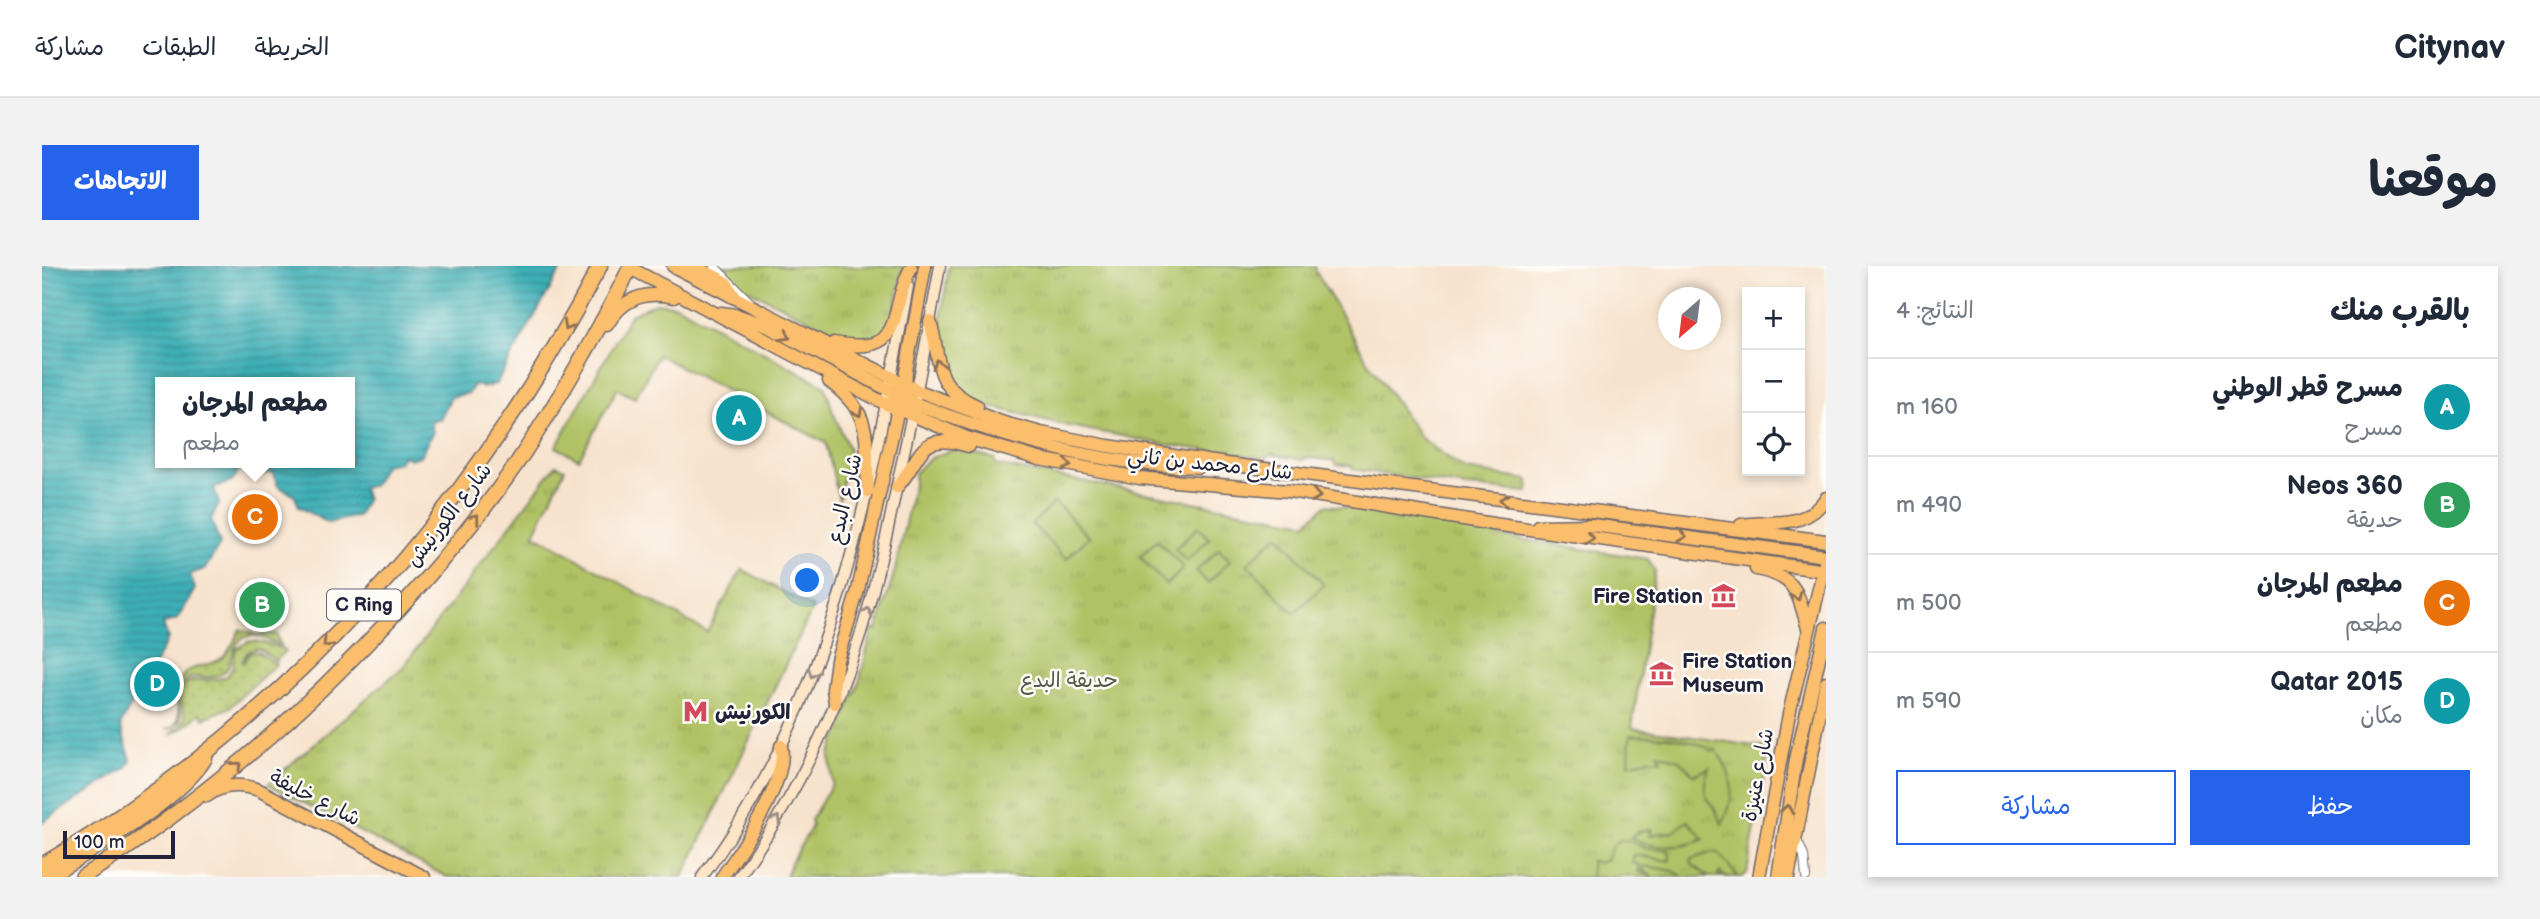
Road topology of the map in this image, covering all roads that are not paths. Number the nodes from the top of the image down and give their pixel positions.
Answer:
1 (600, 266) edge
2 (673, 266) edge
3 (692, 266) edge
4 (714, 266) edge
5 (925, 266) edge
6 (940, 266) edge
7 (630, 267) edge
8 (912, 267) edge
9 (733, 296) junction
10 (691, 301) junction
11 (755, 306) junction
12 (714, 312) junction
13 (930, 320) junction
14 (820, 340) junction
15 (583, 355) junction
16 (810, 365) junction
17 (902, 397) junction
18 (1004, 423) junction
19 (1000, 449) junction
20 (1227, 464) junction
21 (897, 487) junction
22 (868, 491) junction
23 (1826, 498) edge
24 (1517, 527) junction
25 (1732, 529) junction
26 (1826, 541) edge
27 (1727, 557) junction
28 (1825, 565) edge
29 (1826, 628) edge
30 (1808, 629) junction
31 (1826, 683) edge
32 (835, 704) junction
33 (781, 746) junction
34 (208, 750) junction
35 (185, 807) junction
36 (1796, 838) junction
37 (42, 865) edge
38 (46, 877) edge
39 (82, 877) edge
40 (424, 877) edge
41 (702, 877) edge
42 (722, 877) edge
43 (739, 877) edge
44 (1759, 877) edge
45 (1778, 877) edge
46 (1788, 877) edge
47 (1806, 877) edge

1 -> 34 highway, شارع الكورنيش / C Ring
2 - 9 main road, شارع محمد بن ثاني
3 - 9 highway
4 - 11 street, شارع محمد بن ثاني
5 - 17 main road
6 - 13 main road, شارع البدع
7 - 10 main road, شارع محمد بن ثاني
7 - 15 highway, شارع الكورنيش / C Ring
8 - 14 main road
8 - 17 main road, شارع البدع
9 - 11 main road, شارع محمد بن ثاني
10 - 12 main road, شارع محمد بن ثاني
10 - 15 main road
11 - 14 main road, شارع محمد بن ثاني
12 - 16 main road, شارع محمد بن ثاني
12 -> 17 main road
13 - 17 main road, شارع البدع
18 -> 13 main road
14 - 17 main road, شارع محمد بن ثاني
35 -> 15 highway, شارع الكورنيش / C Ring
16 - 17 main road, شارع محمد بن ثاني
16 -> 22 main road
17 - 18 main road, شارع محمد بن ثاني
17 - 19 main road, شارع محمد بن ثاني
17 - 20 main road
17 - 21 main road, شارع البدع
17 - 22 main road, شارع البدع
17 - 32 main road
18 - 20 main road, شارع محمد بن ثاني
19 - 21 main road
19 -> 24 main road, شارع محمد بن ثاني
25 -> 20 main road, شارع محمد بن ثاني
32 -> 21 main road, شارع البدع
22 -> 33 main road, شارع البدع
23 - 25 main road
24 -> 27 main road, شارع محمد بن ثاني
24 -> 28 main road
25 - 26 main road, شارع محمد بن ثاني
27 - 28 main road, شارع محمد بن ثاني
27 -> 30 main road
28 - 30 main road, شارع عنيزة
45 -> 29 main road
30 - 44 main road, شارع عنيزة
31 - 36 main road
43 -> 32 main road, شارع البدع
33 - 41 main road, شارع البدع
33 - 42 main road
34 - 37 highway, شارع الكورنيش / C Ring
34 - 38 highway
35 - 39 highway, شارع الكورنيش / C Ring
35 - 40 main road, شارع خليفة
36 - 46 main road
36 - 47 street

